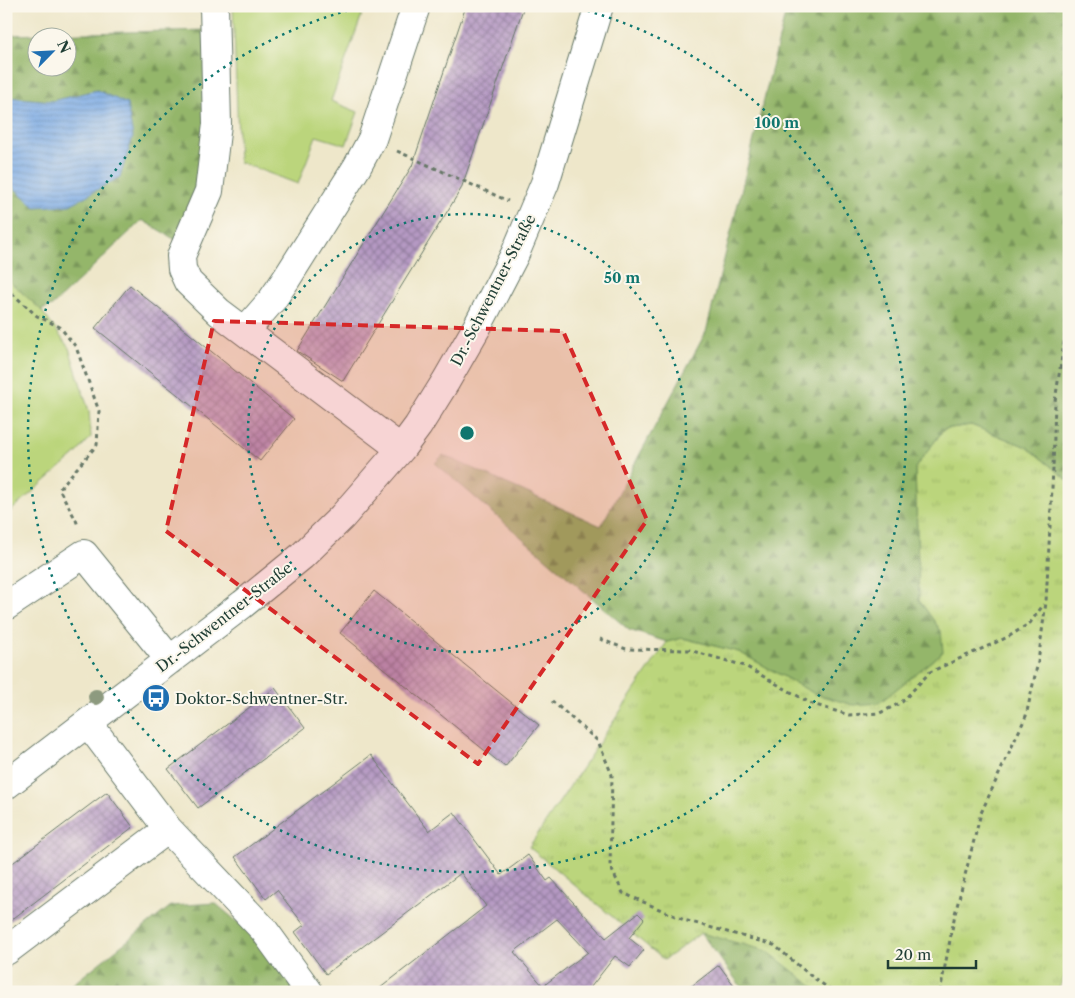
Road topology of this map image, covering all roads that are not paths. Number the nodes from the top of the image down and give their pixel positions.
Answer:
1 (214, 6) edge
2 (416, 6) edge
3 (599, 6) edge
4 (245, 332) junction
5 (401, 449) junction
6 (6, 606) edge
7 (170, 660) junction
8 (88, 723) junction
9 (6, 785) edge
10 (168, 829) junction
11 (6, 951) edge
12 (309, 992) edge

1 - 4 street
2 - 4 street
3 - 5 street, Dr.-Schwentner-Straße
4 - 5 street
5 - 7 street, Dr.-Schwentner-Straße
6 - 7 street
7 - 8 street, Dr.-Schwentner-Straße
8 - 9 street, Dr.-Schwentner-Straße
8 - 10 street
10 - 11 street
10 - 12 street

